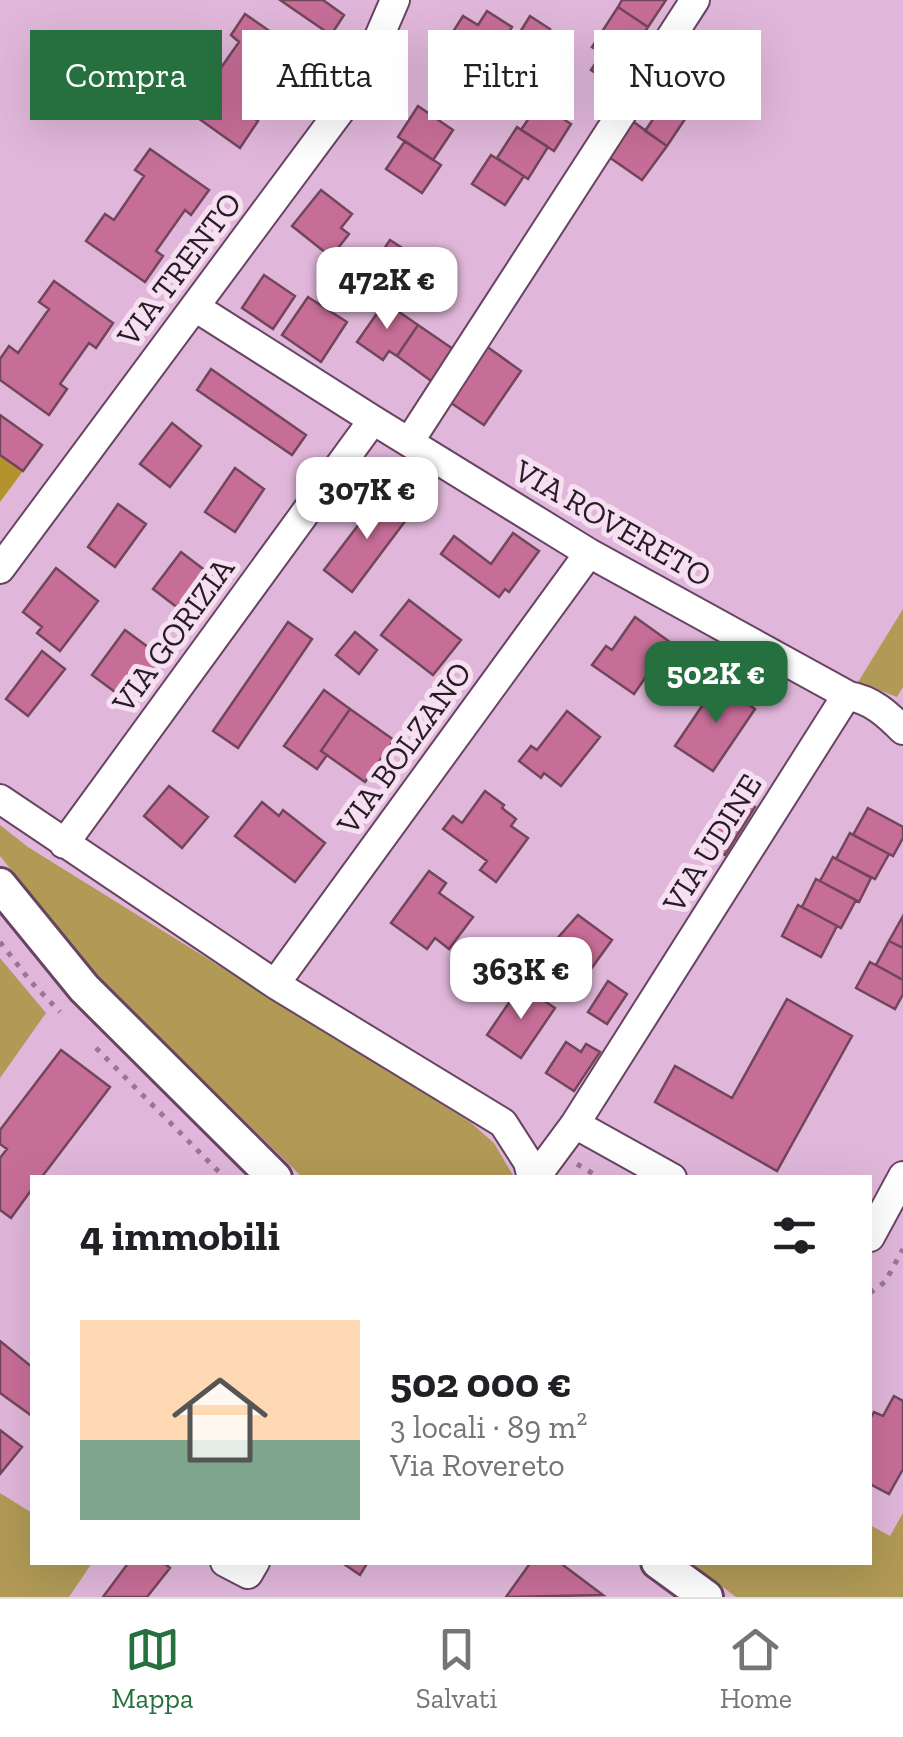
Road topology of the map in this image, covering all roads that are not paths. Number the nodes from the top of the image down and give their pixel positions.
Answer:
1 (395, 0) edge
2 (695, 0) edge
3 (195, 306) junction
4 (373, 420) junction
5 (410, 442) junction
6 (589, 553) junction
7 (0, 569) edge
8 (846, 699) junction
9 (903, 730) edge
10 (0, 799) edge
11 (64, 844) junction
12 (0, 885) edge
13 (275, 984) junction
14 (575, 1124) junction
15 (272, 1175) edge
16 (532, 1175) edge
17 (535, 1175) edge
18 (667, 1175) edge
19 (903, 1176) edge
20 (872, 1233) edge
21 (231, 1565) edge
22 (253, 1565) edge
23 (662, 1565) edge
24 (706, 1597) edge

1 - 3 street, VIA TRENTO
2 - 5 street
3 - 4 street, VIA ROVERETO
3 - 7 street, VIA TRENTO
4 - 5 street, VIA ROVERETO
4 - 11 street, VIA GORIZIA
5 - 6 street, VIA ROVERETO
6 - 8 street, VIA ROVERETO
6 - 13 street, VIA BOLZANO
8 - 9 street, VIA ROVERETO
8 - 14 street, VIA UDINE
10 - 11 street
11 - 13 street
12 - 15 street
13 - 16 street
14 - 17 street, VIA UDINE
14 - 18 street
19 - 20 street
21 - 22 street
23 - 24 street

